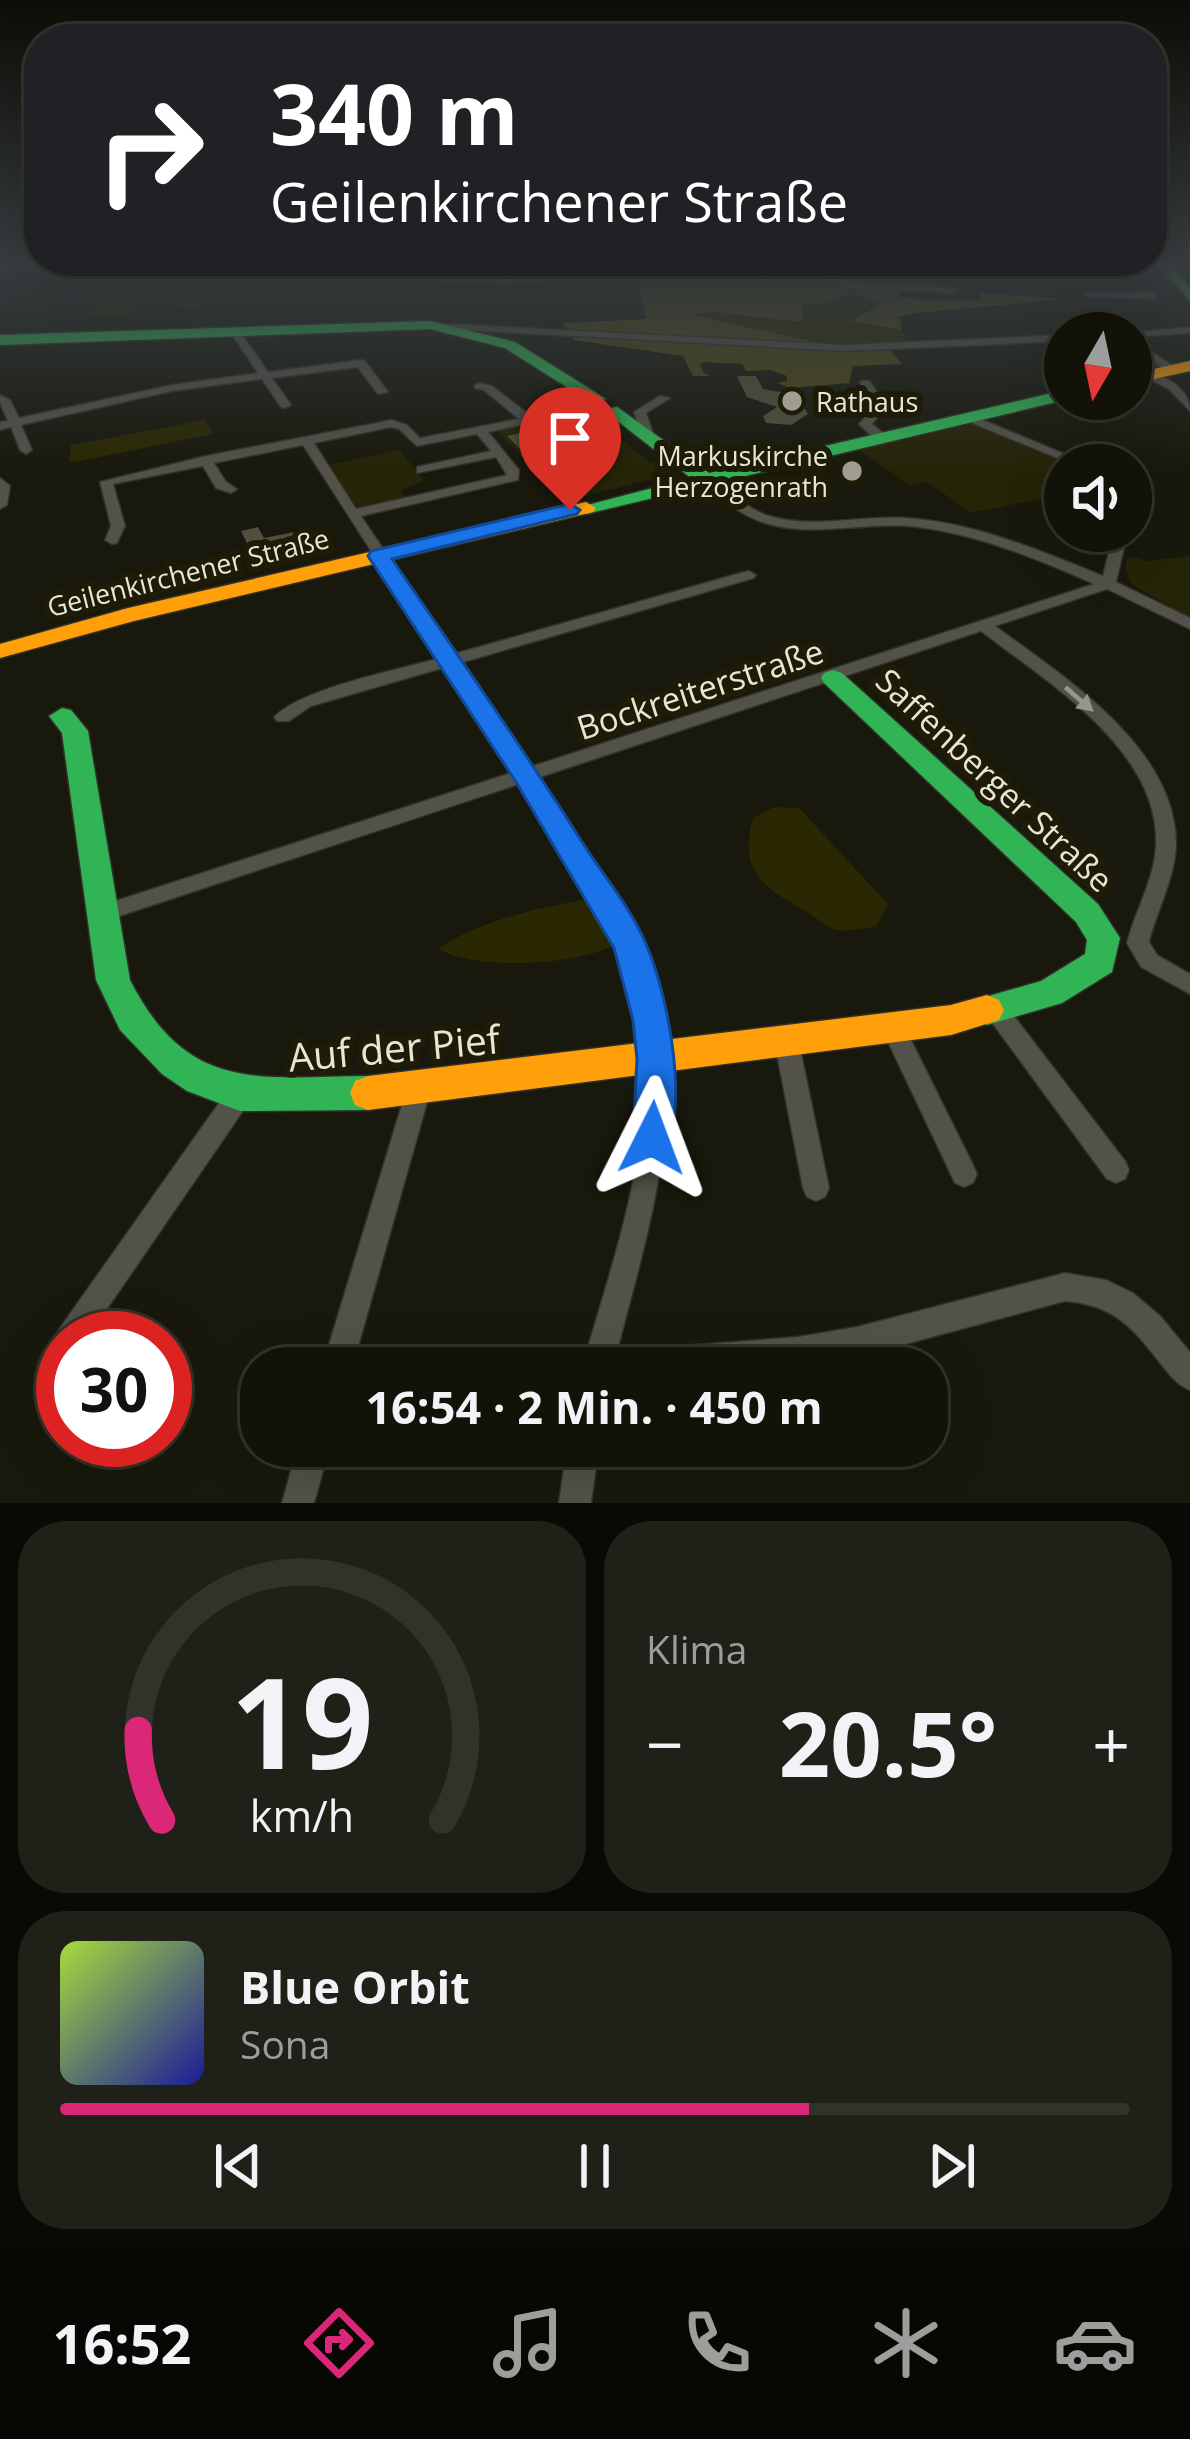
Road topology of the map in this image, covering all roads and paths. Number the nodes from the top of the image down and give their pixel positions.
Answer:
1 (252, 332) edge
2 (468, 332) edge
3 (547, 332) edge
4 (236, 333) junction
5 (1044, 339) edge
6 (0, 340) edge
7 (1161, 373) edge
8 (265, 376) junction
9 (865, 383) dead end
10 (479, 386) dead end
11 (382, 392) dead end
12 (0, 398) edge
13 (1044, 400) edge
14 (285, 405) dead end
15 (610, 405) junction
16 (1190, 408) edge
17 (968, 418) junction
18 (529, 421) junction
19 (17, 423) junction
20 (0, 426) edge
21 (479, 429) junction
22 (648, 436) junction
23 (881, 438) junction
24 (306, 440) junction
25 (1044, 449) edge
26 (26, 450) dead end
27 (498, 453) junction
28 (206, 460) junction
29 (421, 470) dead end
30 (703, 478) junction
31 (0, 482) edge
32 (231, 489) dead end
33 (346, 504) junction
34 (0, 505) edge
35 (112, 541) dead end
36 (1116, 552) edge
37 (379, 556) junction
38 (749, 575) dead end
39 (1108, 584) junction
40 (1190, 624) edge
41 (987, 628) junction
42 (0, 651) edge
43 (451, 660) junction
44 (832, 678) junction
45 (62, 716) dead end
46 (283, 717) dead end
47 (527, 777) junction
48 (104, 913) junction
49 (1104, 938) joint
50 (1190, 985) edge
51 (996, 1010) junction
52 (893, 1027) junction
53 (786, 1040) junction
54 (655, 1059) junction
55 (419, 1088) junction
56 (240, 1094) junction
57 (1116, 1170) dead end
58 (964, 1174) dead end
59 (816, 1188) dead end
60 (89, 1311) edge
61 (344, 1347) edge
62 (603, 1347) edge
63 (828, 1347) edge
64 (1190, 1375) edge
65 (308, 1467) edge
66 (580, 1467) edge
67 (298, 1503) edge
68 (574, 1503) edge

1 - 4 main road
2 - 15 main road
3 - 5 street
4 - 6 main road
4 - 8 street
7 - 16 street
8 - 11 street
8 - 14 street
8 - 19 street
9 - 23 street
10 - 18 street
12 - 19 street
13 - 17 main road, Geilenkirchener Straße
15 - 18 street
15 - 22 main road
15 - 22 street
17 - 23 main road, Geilenkirchener Straße
17 - 25 street
18 - 21 street
19 - 20 street
19 - 26 street
21 - 24 street
21 - 27 street
22 - 30 main road
23 - 30 main road, Geilenkirchener Straße
24 - 28 street
24 - 33 street
27 - 29 street
27 - 33 street
28 - 32 street
28 - 35 street
30 - 37 main road, Geilenkirchener Straße
30 - 39 street
31 - 34 street
33 - 37 street
36 - 39 street
37 - 42 main road, Geilenkirchener Straße
37 - 43 street
38 - 43 street
39 - 40 street
39 - 41 street, Bockreiterstraße
41 - 44 street, Bockreiterstraße
41 -> 50 street
43 - 46 street
43 - 47 street
44 - 47 street, Bockreiterstraße
44 - 49 main road, Saffenberger Straße
45 - 48 main road, Auf der Pief
47 - 48 street, Bockreiterstraße
47 - 54 street
48 - 56 main road, Auf der Pief
49 - 51 main road, Auf der Pief
51 - 52 main road, Auf der Pief
51 - 57 street
52 - 53 main road, Auf der Pief
52 - 58 street
53 - 54 main road, Auf der Pief
53 - 59 street
54 - 55 main road, Auf der Pief
54 - 62 street
55 - 56 main road, Auf der Pief
55 - 61 street
56 - 60 street
63 - 64 street
65 - 67 street
66 - 68 street

